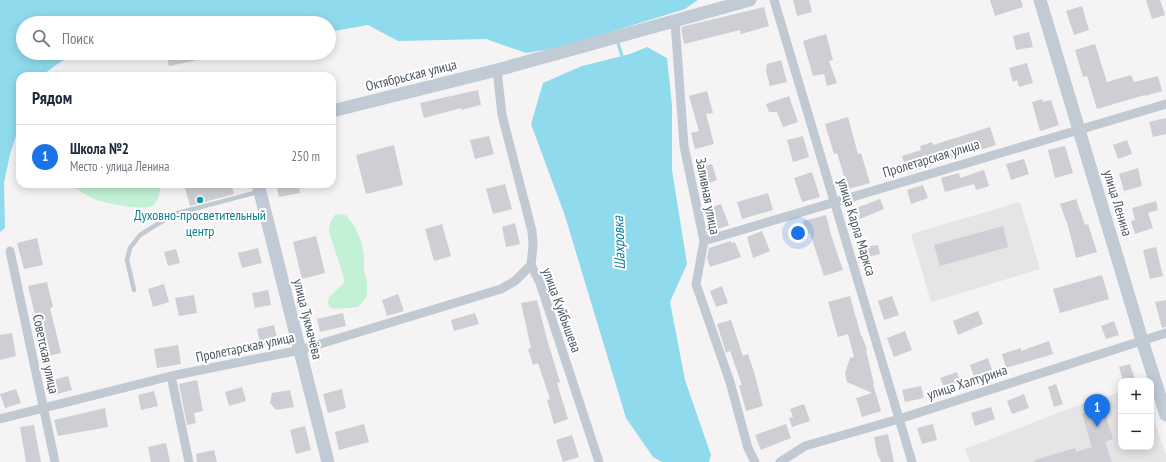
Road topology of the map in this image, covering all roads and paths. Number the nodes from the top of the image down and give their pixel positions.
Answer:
1 (750, 0) edge
2 (774, 0) edge
3 (1040, 0) edge
4 (675, 22) junction
5 (497, 70) junction
6 (1166, 104) edge
7 (336, 110) edge
8 (1078, 128) junction
9 (259, 188) edge
10 (835, 202) junction
11 (704, 241) junction
12 (10, 251) dead end
13 (531, 265) junction
14 (134, 290) dead end
15 (1166, 333) edge
16 (1142, 340) junction
17 (300, 350) junction
18 (171, 376) junction
19 (43, 408) junction
20 (1166, 415) edge
21 (0, 419) edge
22 (899, 419) junction
23 (55, 462) edge
24 (189, 462) edge
25 (328, 462) edge
26 (599, 462) edge
27 (755, 462) edge
28 (780, 462) edge
29 (912, 462) edge

1 - 4 street
2 - 10 street, улица Карла Маркса
3 - 8 street, улица Ленина
4 - 5 street, Октябрьская улица
4 - 11 street, Заливная улица
5 - 7 street, Октябрьская улица
5 - 13 street, улица Куйбышева
6 - 8 street, Пролетарская улица
8 - 10 street, Пролетарская улица
8 - 16 street, улица Ленина
9 - 14 lane
9 - 17 street, улица Тукмачёва
10 - 11 street, Пролетарская улица
10 - 22 street, улица Карла Маркса
11 - 27 street, Заливная улица
12 - 19 street, Советская улица
13 - 17 street, Пролетарская улица
13 - 26 street, улица Куйбышева
15 - 16 street, улица Халтурина
16 - 20 street, улица Ленина
16 - 22 street, улица Халтурина
17 - 18 street, Пролетарская улица
17 - 25 street, улица Тукмачёва
18 - 19 street, Пролетарская улица
18 - 24 street
19 - 21 street, Пролетарская улица
19 - 23 street, Советская улица
22 - 28 street, улица Халтурина
22 - 29 street, улица Карла Маркса

